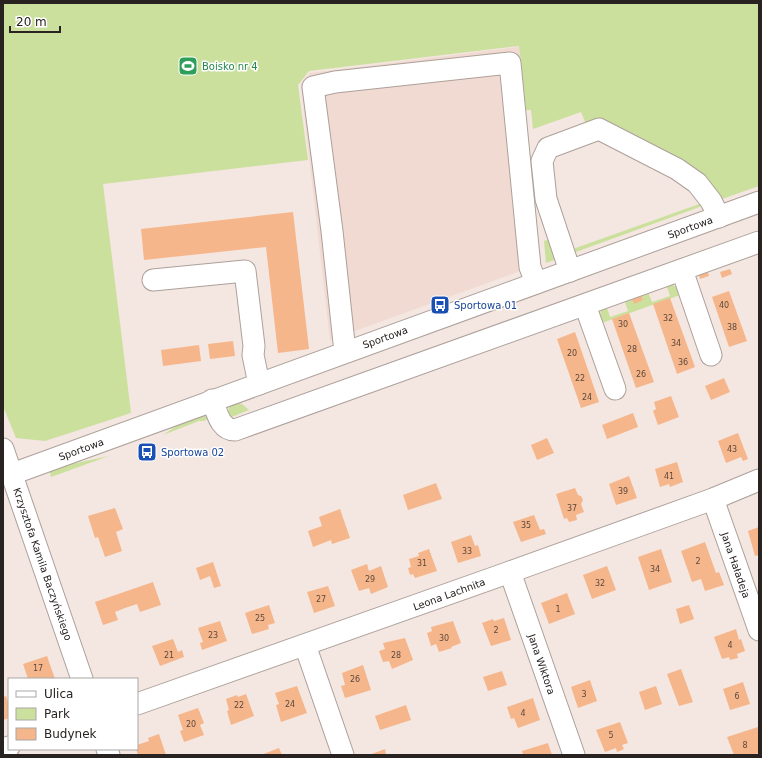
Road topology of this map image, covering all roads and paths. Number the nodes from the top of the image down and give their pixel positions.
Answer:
1 (759, 202) edge
2 (719, 217) junction
3 (759, 242) edge
4 (682, 270) junction
5 (570, 271) junction
6 (153, 280) dead end
7 (536, 283) junction
8 (585, 305) junction
9 (345, 352) junction
10 (711, 355) dead end
11 (259, 384) junction
12 (616, 390) dead end
13 (212, 400) junction
14 (3, 449) edge
15 (759, 480) edge
16 (11, 488) edge
17 (713, 499) junction
18 (510, 572) junction
19 (759, 630) edge
20 (305, 645) junction
21 (82, 678) edge
22 (138, 704) edge
23 (343, 755) edge
24 (574, 755) edge

1 - 2 street, Sportowa
2 - 5 street, Sportowa
2 - 5 street
3 - 4 street
4 - 8 street
4 - 10 street
5 - 7 street, Sportowa
6 - 11 street
7 - 9 street, Sportowa
7 - 9 street
8 - 12 street
8 - 13 street
9 - 11 street, Sportowa
11 - 13 street, Sportowa
13 - 16 street, Sportowa
14 - 16 street, Krzysztofa Kamila Baczyńskiego
15 - 17 street, Leona Lachnita
16 - 21 street, Krzysztofa Kamila Baczyńskiego
17 - 18 street, Leona Lachnita
17 - 19 street, Jana Haładeja
18 - 20 street, Leona Lachnita
18 - 24 street, Jana Wiktora
20 - 22 street, Leona Lachnita
20 - 23 street

